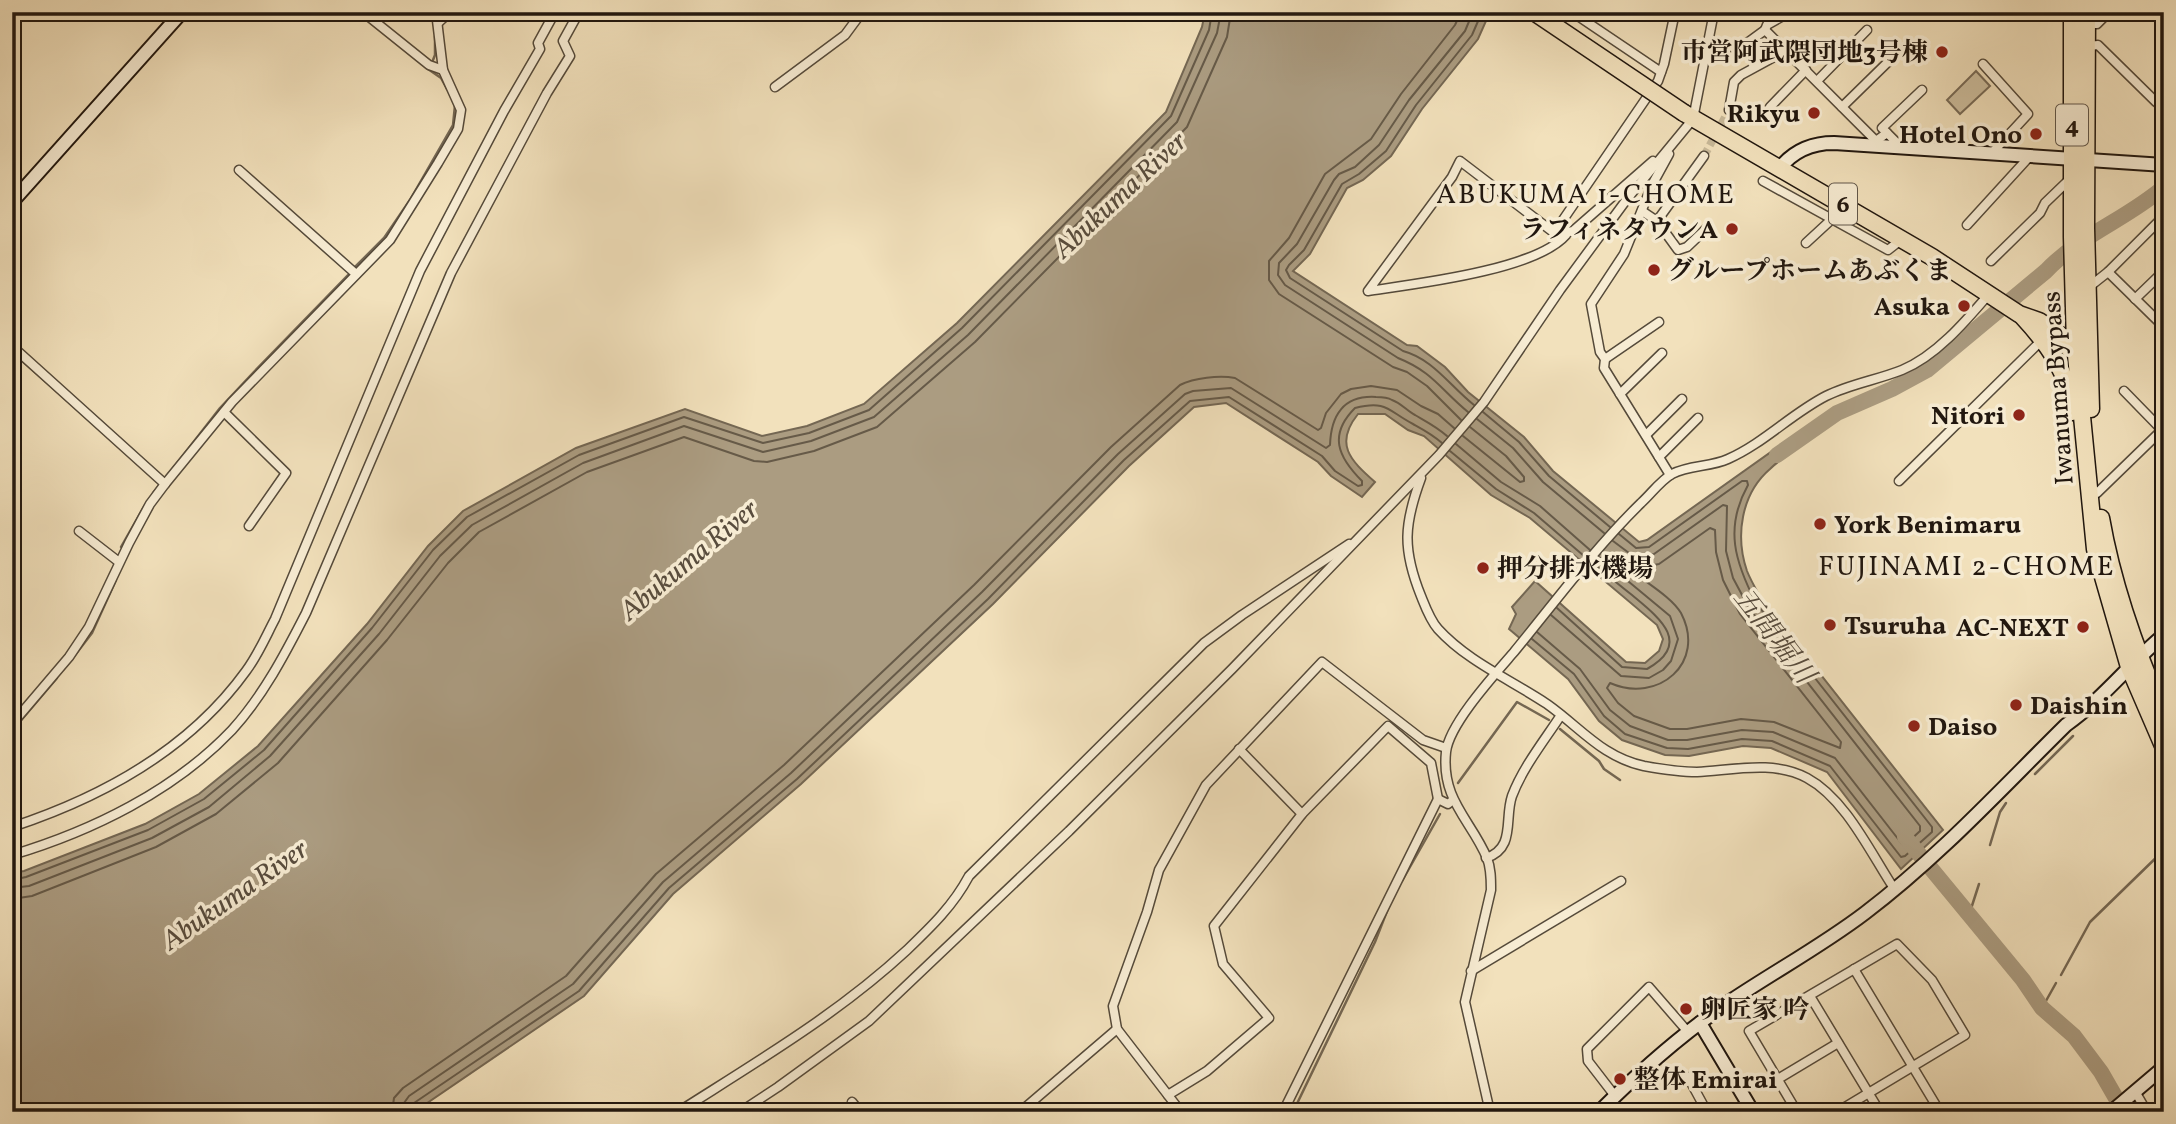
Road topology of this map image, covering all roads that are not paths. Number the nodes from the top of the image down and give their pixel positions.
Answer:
1 (182, 12) edge
2 (363, 12) edge
3 (436, 12) edge
4 (450, 12) edge
5 (555, 12) edge
6 (579, 12) edge
7 (862, 12) edge
8 (1534, 12) edge
9 (1572, 12) edge
10 (1675, 12) edge
11 (1714, 12) edge
12 (1790, 12) edge
13 (2063, 12) edge
14 (2109, 12) edge
15 (2072, 13) edge
16 (2088, 18) edge
17 (439, 22) junction
18 (1766, 30) junction
19 (1867, 30) dead end
20 (1709, 40) junction
21 (2088, 46) junction
22 (1785, 51) junction
23 (1890, 60) dead end
24 (1983, 64) dead end
25 (443, 70) junction
26 (1806, 70) junction
27 (1661, 72) junction
28 (1817, 81) junction
29 (775, 87) dead end
30 (1922, 90) dead end
31 (2164, 94) edge
32 (1770, 107) dead end
33 (1842, 107) junction
34 (1730, 110) tunnel mouth
35 (1689, 116) junction
36 (1887, 134) junction
37 (1676, 141) junction
38 (1902, 148) junction
39 (1991, 154) junction
40 (1704, 156) tunnel mouth
41 (2030, 156) junction
42 (2080, 160) junction
43 (2161, 162) edge
44 (1779, 169) junction
45 (239, 170) dead end
46 (2072, 177) junction
47 (1763, 181) dead end
48 (12, 202) edge
49 (1642, 211) junction
50 (2164, 216) edge
51 (1832, 219) junction
52 (1657, 221) junction
53 (1967, 225) dead end
54 (1707, 228) dead end
55 (1554, 233) junction
56 (1566, 234) junction
57 (1902, 239) junction
58 (1806, 243) dead end
59 (1991, 261) dead end
60 (2164, 271) edge
61 (2108, 272) junction
62 (355, 274) junction
63 (2089, 287) junction
64 (1993, 297) junction
65 (2135, 299) junction
66 (2074, 304) junction
67 (2019, 314) junction
68 (2039, 321) junction
69 (1659, 322) dead end
70 (2164, 327) edge
71 (2043, 339) junction
72 (2076, 345) junction
73 (12, 346) edge
74 (1662, 353) dead end
75 (1605, 359) junction
76 (2090, 372) junction
77 (2124, 391) dead end
78 (1620, 394) junction
79 (1682, 399) dead end
80 (224, 412) junction
81 (1698, 418) dead end
82 (2163, 429) edge
83 (1646, 435) junction
84 (1659, 457) junction
85 (1423, 472) junction
86 (1670, 475) junction
87 (1899, 481) dead end
88 (165, 484) junction
89 (2097, 493) junction
90 (249, 526) dead end
91 (1368, 530) junction
92 (79, 531) dead end
93 (2095, 549) junction
94 (119, 562) junction
95 (2164, 635) edge
96 (2133, 661) junction
97 (1498, 671) junction
98 (1561, 715) junction
99 (2164, 715) edge
100 (12, 724) edge
101 (1446, 748) junction
102 (2164, 748) edge
103 (1239, 749) junction
104 (1438, 799) junction
105 (1453, 800) junction
106 (1302, 814) junction
107 (12, 827) edge
108 (12, 855) edge
109 (1486, 858) junction
110 (1621, 881) dead end
111 (1899, 887) junction
112 (1854, 969) junction
113 (1471, 971) junction
114 (1810, 996) junction
115 (1700, 1023) junction
116 (1116, 1029) junction
117 (1688, 1032) junction
118 (1839, 1043) junction
119 (1914, 1066) junction
120 (2164, 1068) edge
121 (1688, 1077) dead end
122 (1777, 1079) junction
123 (1869, 1093) junction
124 (1168, 1095) junction
125 (2134, 1095) junction
126 (1615, 1096) junction
127 (852, 1102) dead end
128 (678, 1112) edge
129 (740, 1112) edge
130 (860, 1112) edge
131 (1020, 1112) edge
132 (1181, 1112) edge
133 (1283, 1112) edge
134 (1490, 1112) edge
135 (1599, 1112) edge
136 (1707, 1112) edge
137 (1753, 1112) edge
138 (1797, 1112) edge
139 (1837, 1112) edge
140 (1880, 1112) edge
141 (1940, 1112) edge
142 (2111, 1112) edge
143 (2147, 1112) edge

1 - 48 street
2 - 25 street
3 - 17 street
4 - 17 street
5 - 107 street
6 - 108 street
7 - 29 street
8 - 35 highway, 6, bridge
9 - 27 street
10 - 27 street
11 - 20 street
12 - 18 street
13 - 15 street
14 - 16 street
15 - 42 highway, Iwanuma Bypass / 4
16 - 21 highway, Iwanuma Bypass / 4
17 - 25 street
18 - 20 street
18 - 22 street
19 - 28 street
20 - 35 street
21 - 31 street
21 - 42 highway, Iwanuma Bypass / 4
22 - 26 street
22 - 34 street
23 - 33 street
24 - 39 street
25 - 62 street
26 - 28 street
26 - 32 street
27 - 55 street
28 - 33 street
30 - 36 street
33 - 36 street
35 - 37 street
35 - 44 highway, 6
36 - 38 street
37 - 49 street
37 - 56 street
37 - 85 street
38 - 39 street
38 - 44 street
39 - 41 street
40 - 52 street
41 - 42 street
41 - 53 street
42 - 43 street
42 - 46 highway, Iwanuma Bypass / 4
42 - 63 highway, Iwanuma Bypass / 4
44 - 57 highway, 6
45 - 62 street
46 - 59 street
46 - 66 highway, Iwanuma Bypass / 4
47 - 51 street
49 - 52 street
49 - 75 street
50 - 61 street
51 - 57 street
51 - 58 street
52 - 54 street
55 - 56 street
55 - 56 street
57 - 64 highway, 6
60 - 65 street
61 - 63 street
61 - 65 street
62 - 80 street
63 - 76 highway, Iwanuma Bypass / 4
64 - 67 highway, 6
64 - 86 street
65 - 70 street
66 - 68 highway
66 - 72 highway, Iwanuma Bypass / 4
67 - 68 highway, 6
67 - 71 highway, 6
68 - 72 highway, 6
69 - 75 street
71 - 87 street
71 - 93 highway, 6
72 - 76 highway, 6
72 - 93 highway, Iwanuma Bypass / 4
73 - 88 street
74 - 78 street
75 - 78 street
76 - 89 highway, Iwanuma Bypass / 4
77 - 82 street
78 - 83 street
79 - 83 street
80 - 88 street
80 - 90 street
81 - 84 street
82 - 89 street
83 - 84 street
84 - 86 street
85 - 91 street
85 - 97 street
86 - 97 street
88 - 94 street
89 - 96 highway, Iwanuma Bypass / 4
91 - 128 street
91 - 129 street
92 - 94 street
93 - 96 highway, Iwanuma Bypass / 4
94 - 100 street
95 - 96 street
96 - 99 highway, Iwanuma Bypass / 4
96 - 102 highway, Iwanuma Bypass / 4
96 - 111 street
97 - 98 street
97 - 101 street
98 - 109 street
98 - 111 street
101 - 103 street
101 - 105 street
103 - 106 street
103 - 116 street
104 - 105 street
104 - 106 street
104 - 133 street
105 - 109 street
106 - 124 street
109 - 113 street
110 - 113 street
111 - 115 street
112 - 114 street
112 - 119 street
112 - 119 street
113 - 134 street
114 - 118 street
114 - 122 street
115 - 117 street
115 - 137 street
116 - 124 street
116 - 131 street
117 - 126 street
117 - 126 street
118 - 122 street
118 - 123 street
119 - 123 street
119 - 141 street
120 - 125 street
121 - 136 street
122 - 138 street
123 - 139 street
123 - 140 street
124 - 132 street
125 - 142 street
125 - 143 street
126 - 135 street
127 - 130 street

